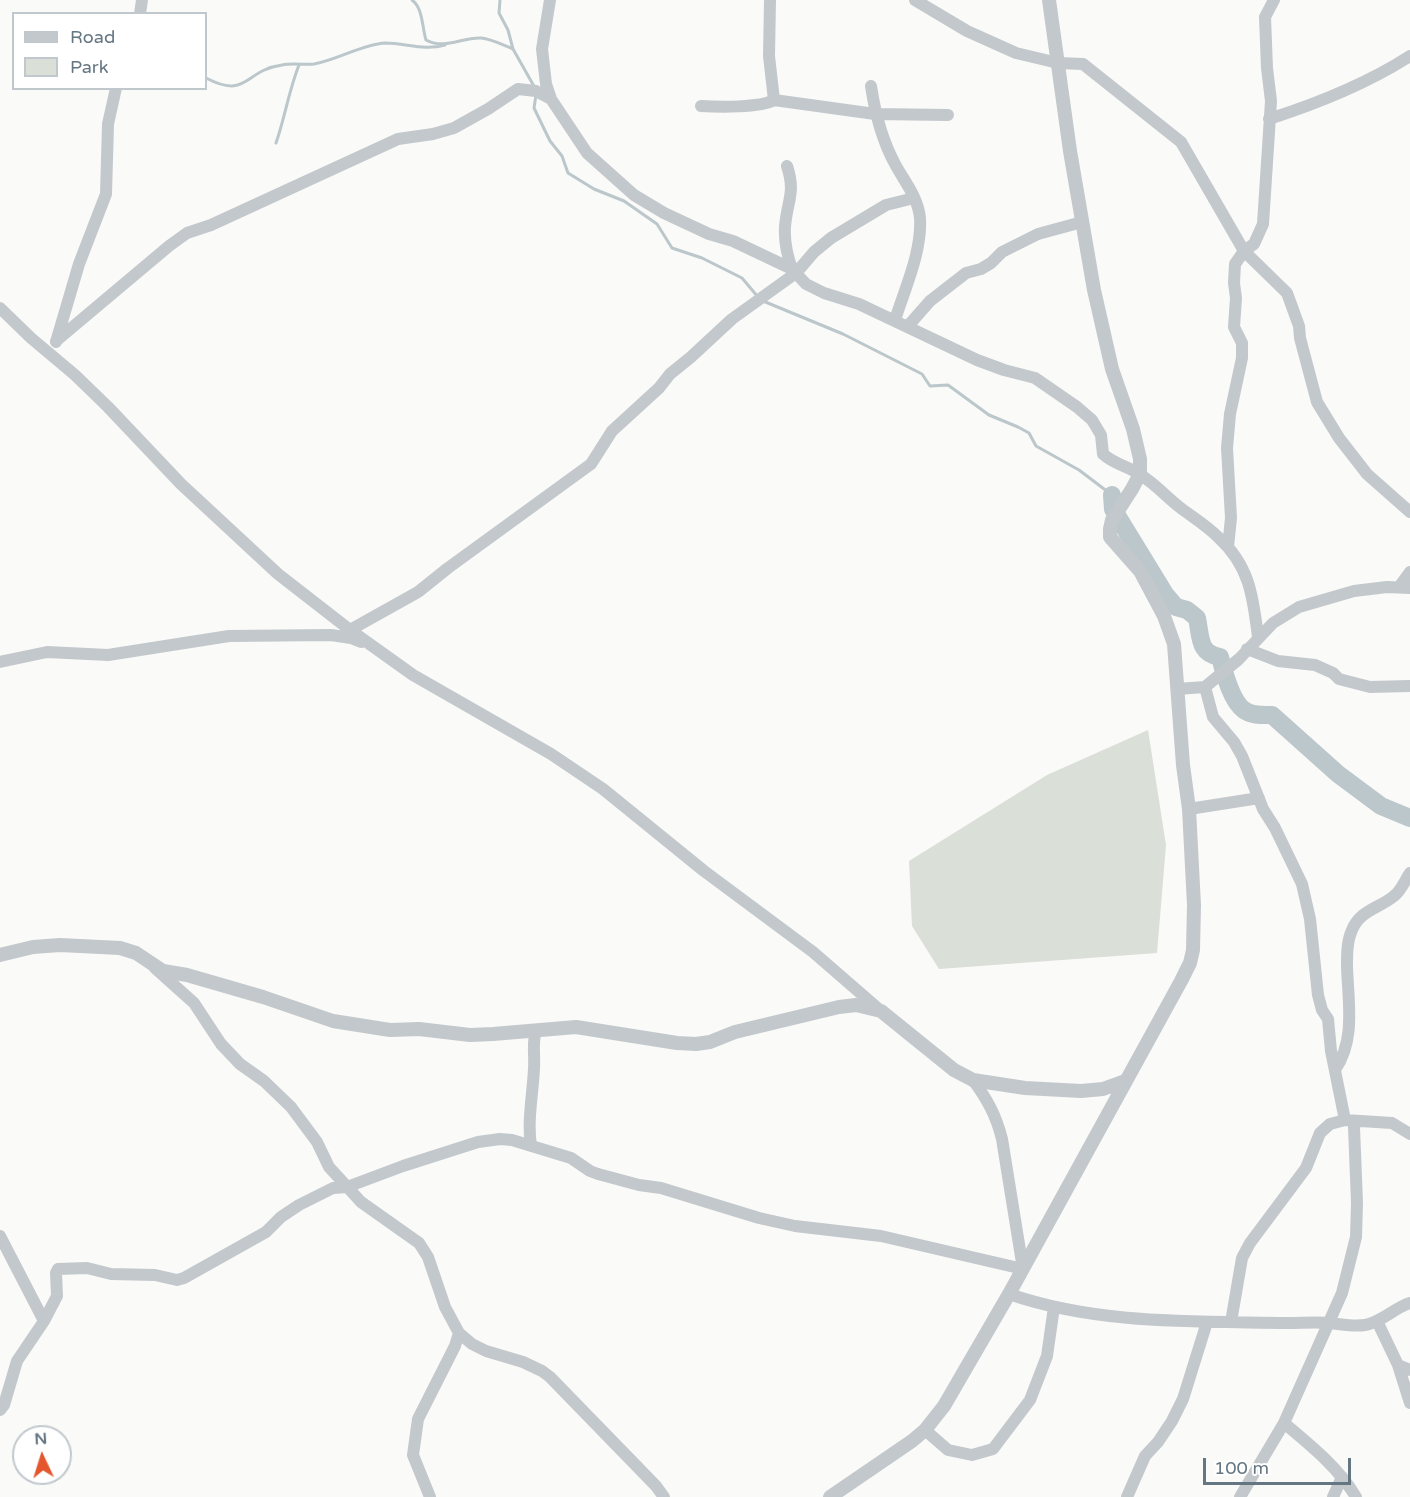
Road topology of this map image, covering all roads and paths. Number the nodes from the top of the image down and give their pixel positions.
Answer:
1 (550, 0) edge
2 (770, 0) edge
3 (915, 0) edge
4 (1048, 0) edge
5 (1274, 0) edge
6 (1410, 56) edge
7 (1058, 63) junction
8 (871, 86) dead end
9 (115, 90) edge
10 (551, 99) junction
11 (774, 100) junction
12 (701, 106) dead end
13 (875, 114) junction
14 (948, 115) dead end
15 (1269, 119) junction
16 (787, 166) dead end
17 (914, 198) junction
18 (1082, 222) junction
19 (1244, 251) junction
20 (794, 271) junction
21 (0, 308) edge
22 (895, 320) junction
23 (908, 326) junction
24 (56, 340) junction
25 (52, 355) junction
26 (1140, 474) junction
27 (1410, 512) edge
28 (1228, 547) junction
29 (1410, 572) edge
30 (1405, 587) edge
31 (350, 630) junction
32 (1258, 637) junction
33 (374, 647) junction
34 (1247, 648) junction
35 (0, 662) edge
36 (1410, 686) edge
37 (1205, 687) junction
38 (1177, 689) junction
39 (1259, 798) junction
40 (1189, 809) junction
41 (1410, 873) edge
42 (0, 955) edge
43 (155, 967) junction
44 (881, 1011) junction
45 (536, 1030) junction
46 (1335, 1070) junction
47 (973, 1080) junction
48 (1125, 1081) junction
49 (1350, 1120) junction
50 (1410, 1134) edge
51 (531, 1146) junction
52 (347, 1187) junction
53 (0, 1236) edge
54 (1023, 1269) junction
55 (1009, 1294) junction
56 (1410, 1303) edge
57 (1054, 1307) junction
58 (44, 1321) junction
59 (1207, 1322) junction
60 (1231, 1322) junction
61 (1377, 1322) junction
62 (1330, 1323) junction
63 (459, 1333) junction
64 (1404, 1368) edge
65 (1410, 1403) edge
66 (0, 1410) edge
67 (1284, 1423) junction
68 (925, 1430) junction
69 (1342, 1477) junction
70 (430, 1497) edge
71 (664, 1497) edge
72 (830, 1497) edge
73 (1127, 1497) edge
74 (1240, 1497) edge
75 (1333, 1497) edge
76 (1356, 1497) edge

1 - 10 street
2 - 11 street
3 - 7 street
4 - 7 street
5 - 15 street
6 - 15 street
7 - 18 street
7 - 19 street
8 - 13 street
9 - 24 street
10 - 20 street
10 - 24 street
11 - 12 street
11 - 13 street
13 - 14 street
13 - 17 street
15 - 19 street
16 - 20 street
17 - 20 street
17 - 22 street
18 - 23 street
18 - 26 street
19 - 27 street
19 - 28 street
20 - 22 street
20 - 31 street
21 - 25 street
22 - 23 street
23 - 26 street
24 - 25 street
25 - 31 street
26 - 28 street
26 - 38 street
28 - 32 street
29 - 30 street
30 - 32 street
31 - 33 street
32 - 34 street
33 - 35 street
33 - 44 street
34 - 36 street
34 - 37 street
37 - 38 street
37 - 39 street
38 - 40 street
39 - 40 street
39 - 46 street
40 - 48 street
41 - 46 street
42 - 43 street
43 - 45 street
43 - 52 street
44 - 45 street
44 - 47 street
45 - 51 street
46 - 49 street
47 - 48 street
47 - 54 street
48 - 54 street
49 - 50 street
49 - 60 street
49 - 62 street
51 - 52 street
51 - 54 street
52 - 58 street
52 - 63 street
53 - 58 street
54 - 55 street
55 - 57 street
55 - 68 street
56 - 61 street
57 - 59 street
57 - 68 street
58 - 66 street
59 - 60 street
59 - 73 street
60 - 62 street
61 - 62 street
61 - 64 street
62 - 67 street
63 - 70 street
63 - 71 street
64 - 65 street
67 - 69 street
67 - 74 street
68 - 72 street
69 - 75 street
69 - 76 street

